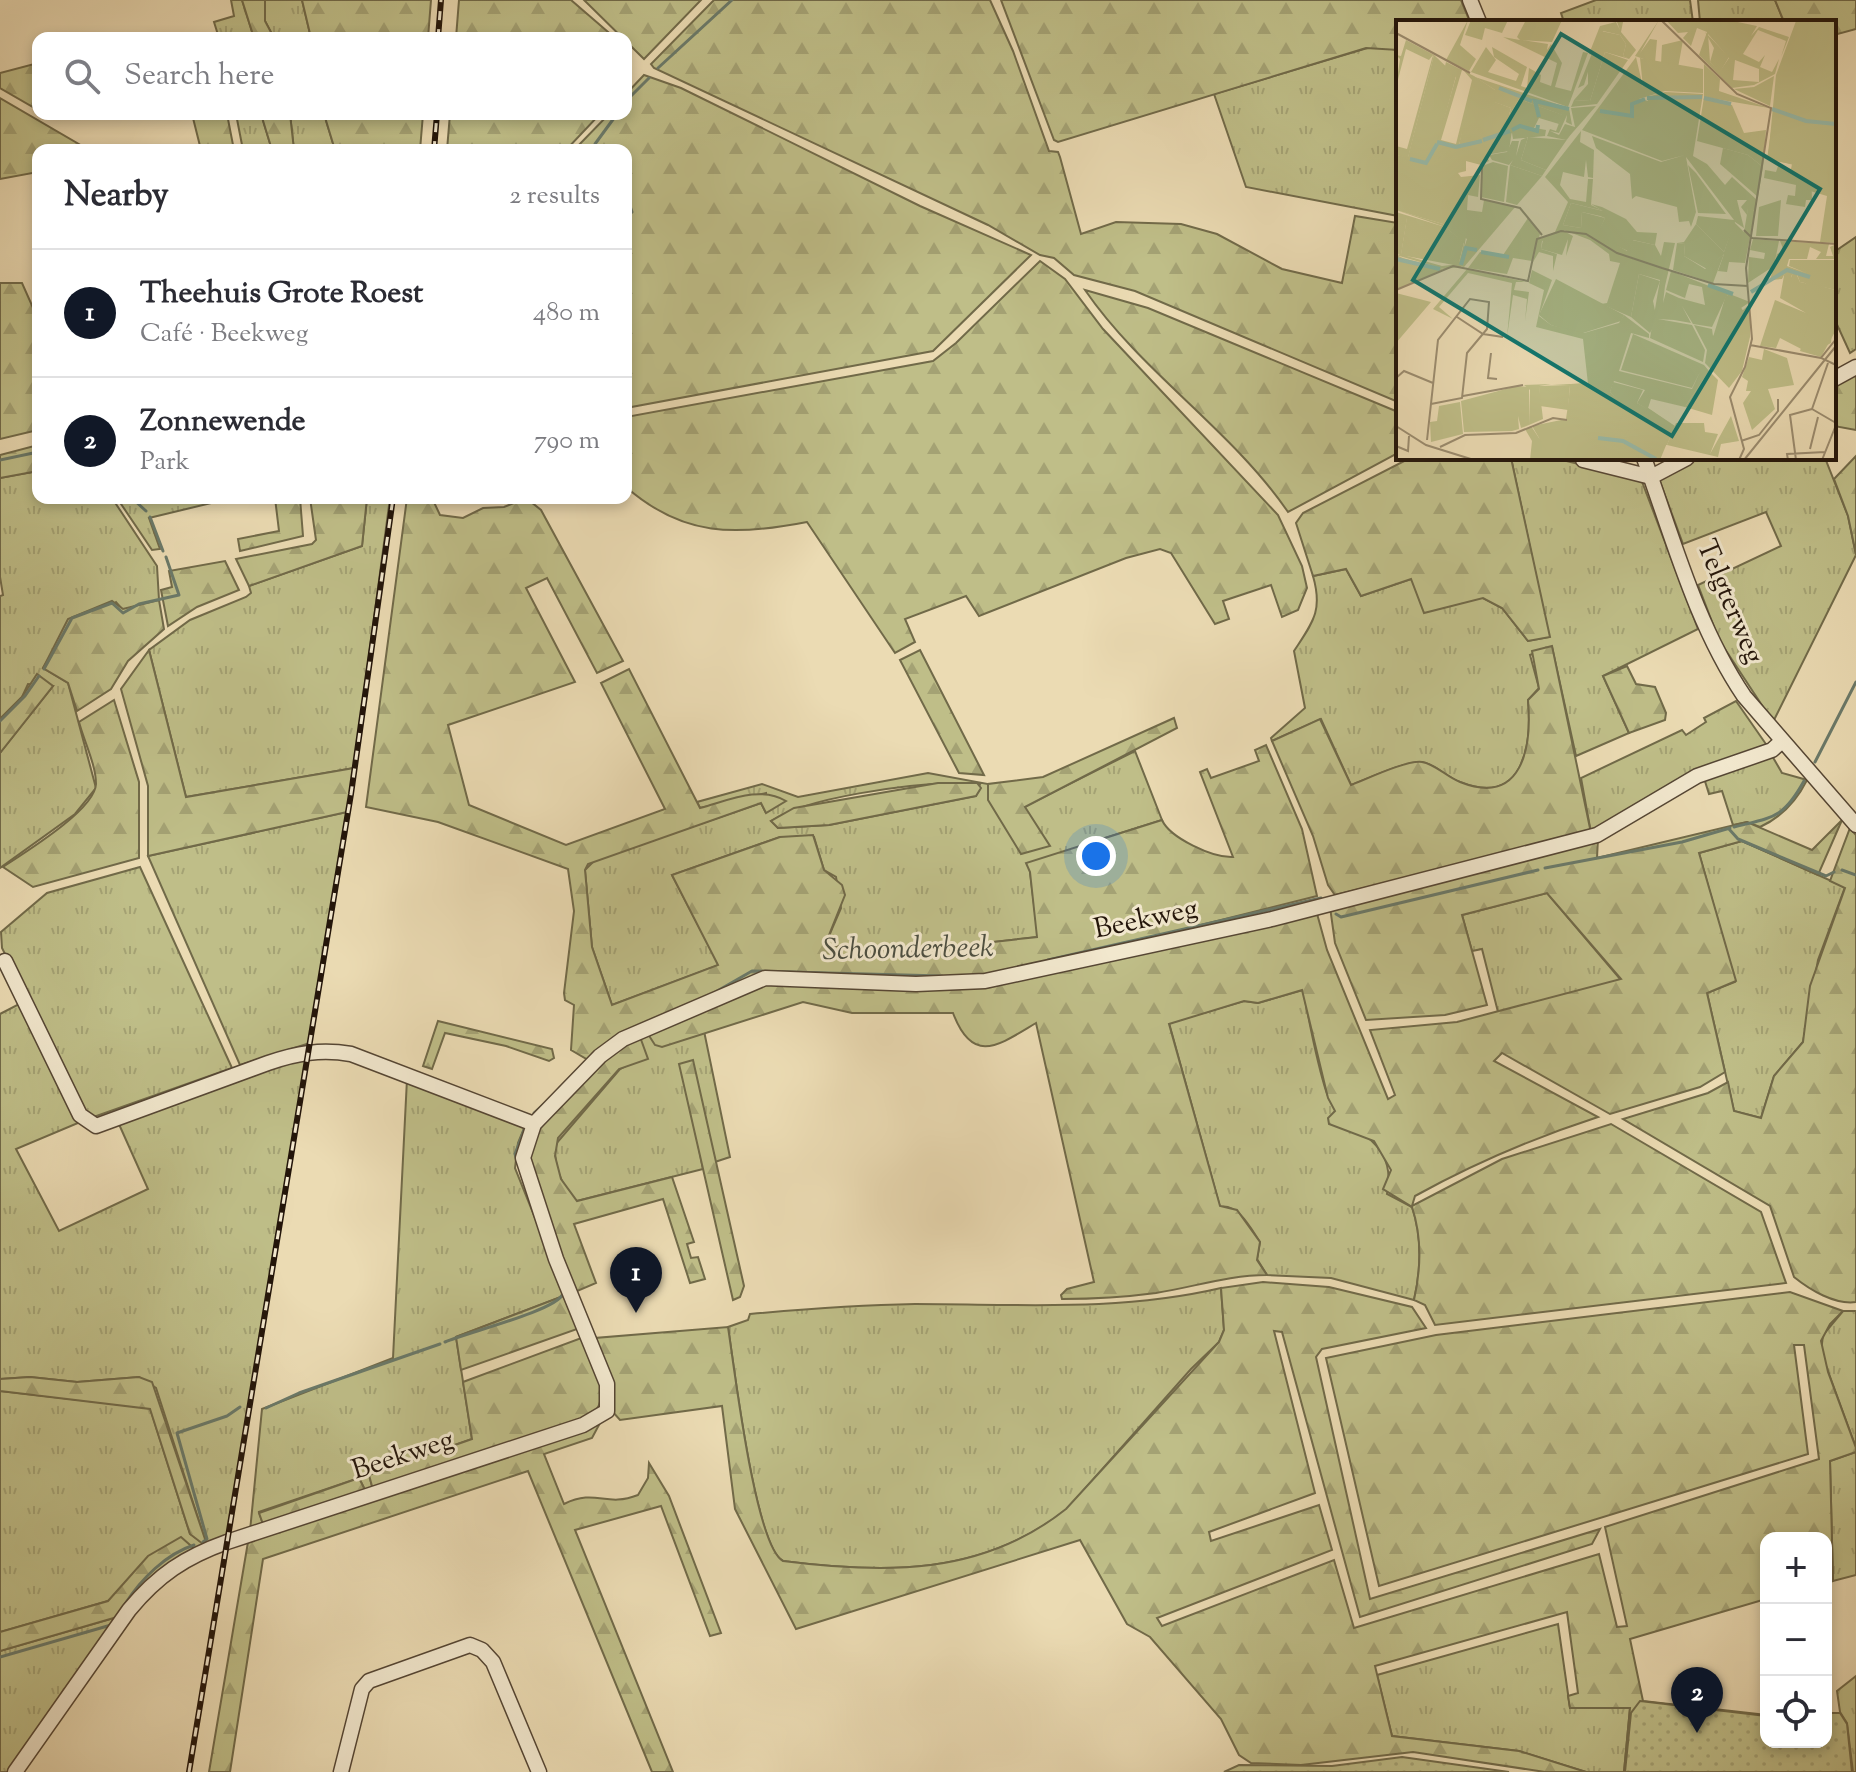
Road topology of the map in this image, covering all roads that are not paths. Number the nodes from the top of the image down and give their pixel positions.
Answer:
1 (1470, 0) edge
2 (1478, 20) edge
3 (1856, 367) edge
4 (1836, 378) edge
5 (1583, 460) dead end
6 (1645, 460) edge
7 (1683, 460) edge
8 (1651, 477) junction
9 (1782, 741) junction
10 (1856, 825) edge
11 (5, 961) dead end
12 (534, 1124) junction
13 (15, 1772) edge
14 (341, 1772) edge
15 (539, 1772) edge

1 - 2 street
3 - 4 street
5 - 8 street
6 - 8 street, Telgterweg
7 - 8 street
8 - 9 street, Telgterweg
9 - 10 street, Telgterweg
9 - 12 street, Beekweg
11 - 12 street
12 - 13 street, Beekweg
14 - 15 street

